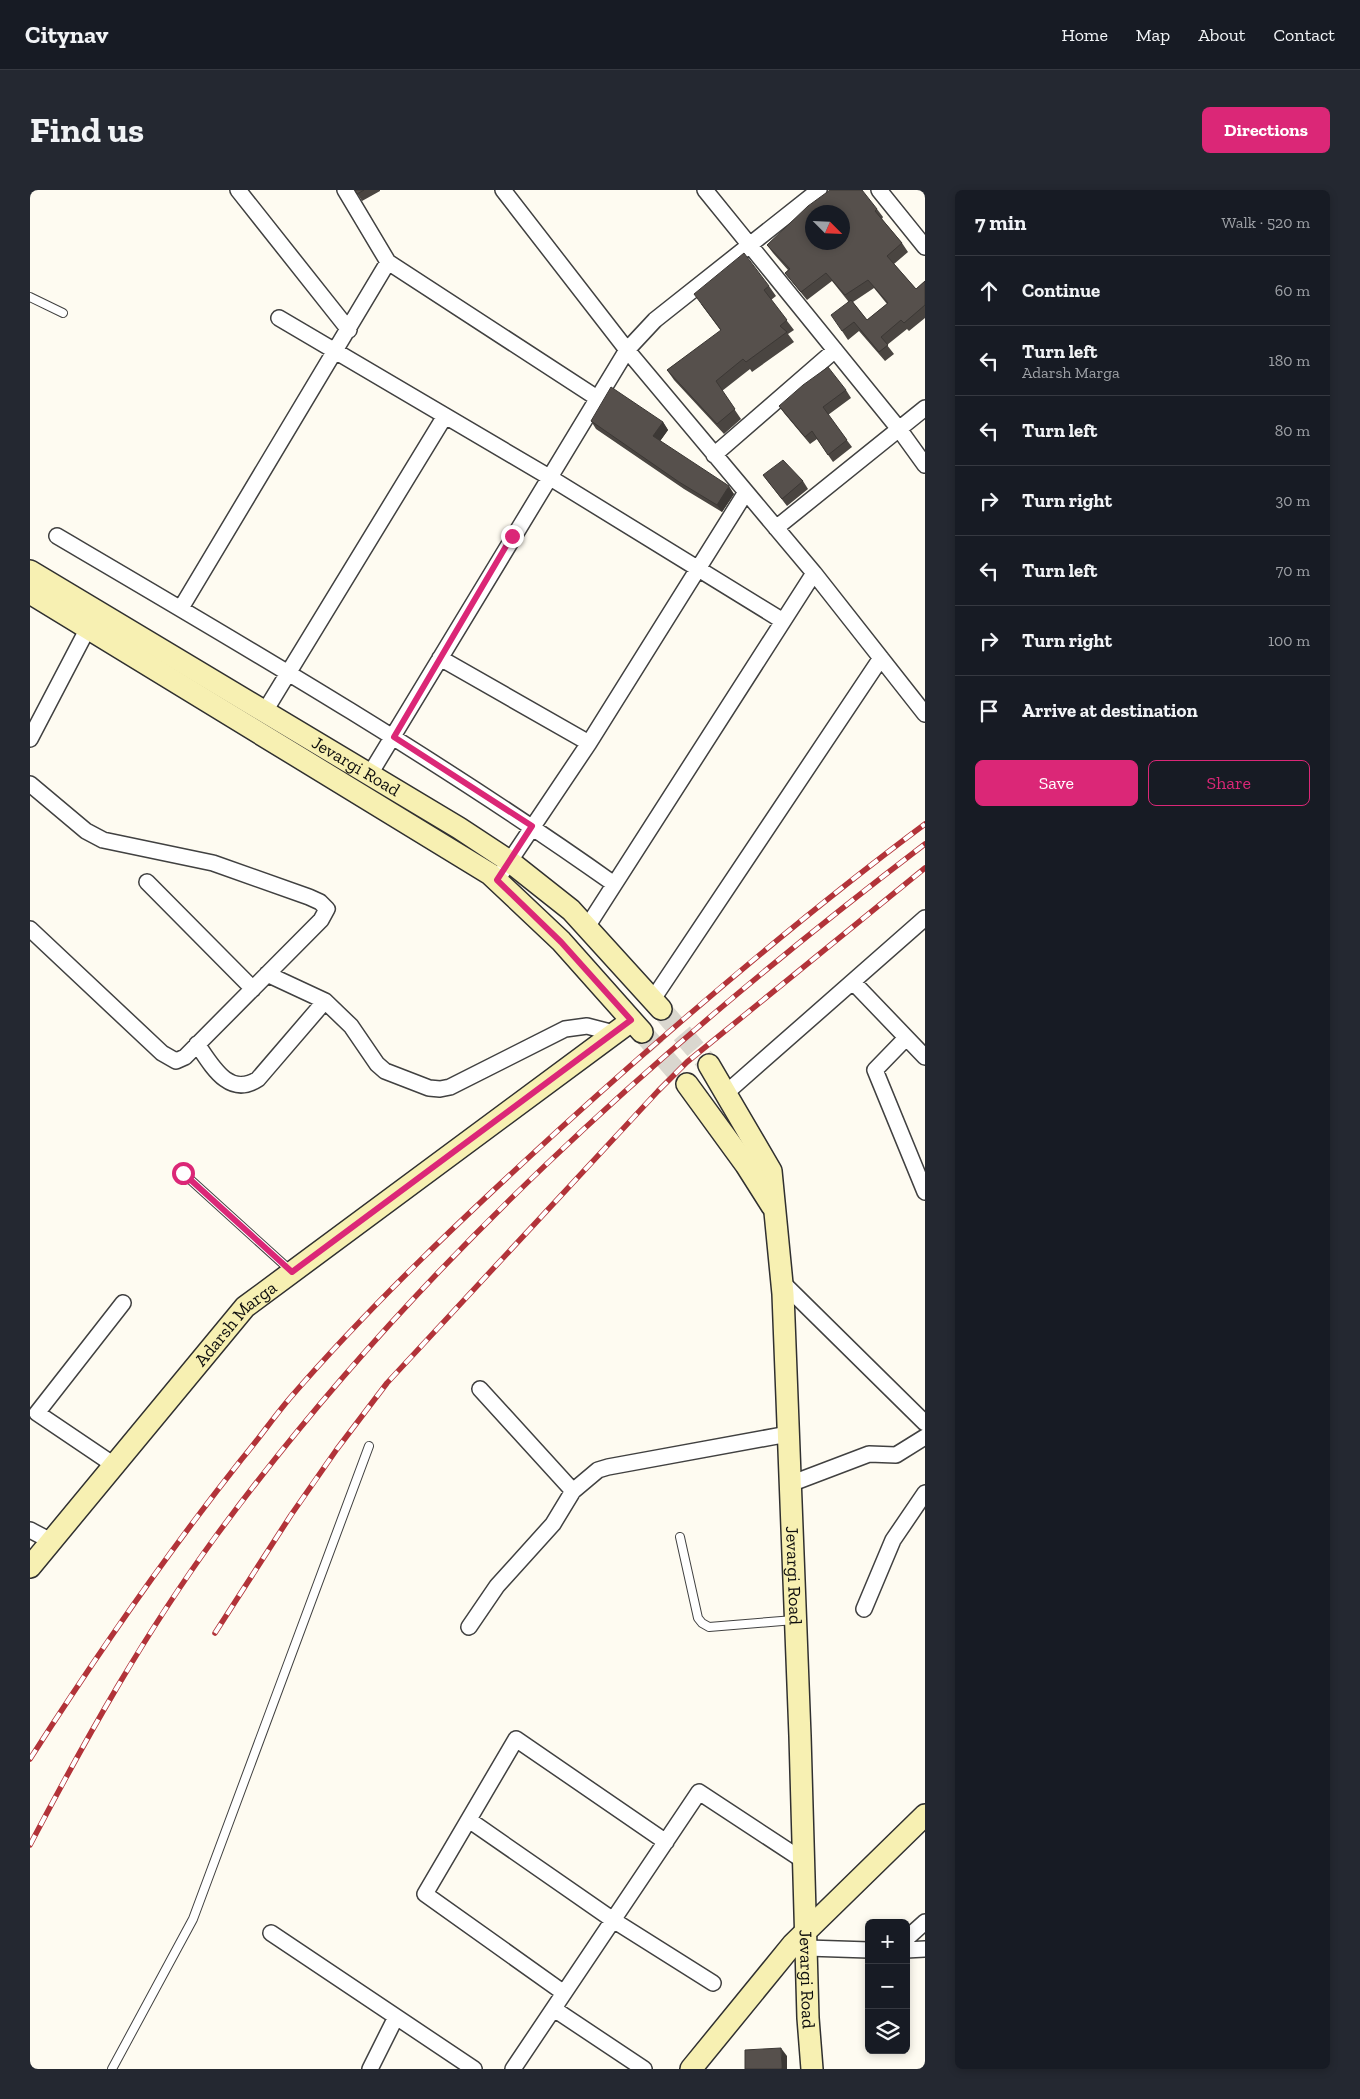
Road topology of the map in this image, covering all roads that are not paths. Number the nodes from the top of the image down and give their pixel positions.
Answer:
1 (238, 190) edge
2 (345, 190) edge
3 (503, 190) edge
4 (705, 190) edge
5 (818, 190) edge
6 (879, 190) edge
7 (750, 244) junction
8 (925, 247) edge
9 (388, 262) junction
10 (30, 297) edge
11 (62, 313) dead end
12 (279, 318) dead end
13 (349, 330) junction
14 (626, 350) junction
15 (835, 350) junction
16 (336, 352) junction
17 (597, 398) junction
18 (925, 408) edge
19 (445, 416) junction
20 (899, 429) junction
21 (714, 455) junction
22 (925, 465) edge
23 (549, 477) junction
24 (746, 492) junction
25 (776, 528) junction
26 (57, 536) dead end
27 (698, 569) junction
28 (30, 571) edge
29 (814, 573) junction
30 (30, 593) edge
31 (181, 608) junction
32 (783, 621) junction
33 (88, 628) junction
34 (440, 658) junction
35 (881, 658) junction
36 (289, 672) junction
37 (265, 711) junction
38 (925, 714) edge
39 (394, 737) junction
40 (30, 739) edge
41 (590, 743) junction
42 (370, 774) junction
43 (30, 784) edge
44 (532, 826) junction
45 (509, 861) junction
46 (497, 880) junction
47 (147, 882) dead end
48 (614, 884) junction
49 (925, 918) edge
50 (587, 928) junction
51 (30, 929) edge
52 (267, 974) junction
53 (853, 982) junction
54 (252, 989) junction
55 (325, 1001) junction
56 (657, 1004) joint
57 (629, 1028) junction
58 (906, 1038) junction
59 (197, 1044) junction
60 (925, 1057) edge
61 (709, 1065) tunnel mouth
62 (687, 1084) tunnel mouth
63 (726, 1093) junction
64 (183, 1173) dead end
65 (925, 1192) edge
66 (774, 1210) junction
67 (292, 1272) junction
68 (782, 1282) junction
69 (123, 1303) dead end
70 (480, 1389) dead end
71 (33, 1411) edge
72 (925, 1423) edge
73 (788, 1434) junction
74 (925, 1437) edge
75 (369, 1446) dead end
76 (114, 1465) junction
77 (790, 1484) junction
78 (573, 1491) junction
79 (925, 1492) edge
80 (30, 1530) edge
81 (680, 1537) dead end
82 (51, 1541) junction
83 (30, 1567) edge
84 (864, 1609) dead end
85 (795, 1620) junction
86 (468, 1628) dead end
87 (925, 1815) edge
88 (469, 1820) junction
89 (666, 1842) junction
90 (804, 1861) junction
91 (613, 1920) junction
92 (925, 1922) edge
93 (271, 1932) dead end
94 (910, 1935) edge
95 (807, 1939) junction
96 (865, 1949) edge
97 (925, 1949) edge
98 (910, 1950) edge
99 (712, 1983) dead end
100 (564, 1993) junction
101 (554, 2008) junction
102 (396, 2017) junction
103 (708, 2048) junction
104 (112, 2069) edge
105 (370, 2069) edge
106 (474, 2069) edge
107 (513, 2069) edge
108 (644, 2069) edge
109 (691, 2069) edge
110 (709, 2069) edge
111 (812, 2069) edge

1 - 13 street
2 - 9 street
3 - 14 street
4 - 7 street
5 - 7 street
6 - 8 street
7 - 14 street
7 - 15 street
9 - 13 street
9 - 17 street
10 - 11 lane
12 - 16 street
13 - 16 street
14 - 17 street
14 - 21 street
15 - 20 street
15 - 21 street
16 - 19 street
16 - 31 street
17 - 23 street
18 - 20 street
19 - 23 street
19 - 36 street
20 - 22 street
20 - 25 street
21 - 24 street
23 - 27 street
23 - 34 street
24 - 25 street
24 - 27 street
25 - 29 street
26 - 31 street
27 - 32 street
27 - 41 street
28 - 37 main road, Jevargi Road
29 - 32 street
29 - 35 street
30 - 33 main road
31 - 36 street
32 - 48 street
33 - 40 street
33 - 46 main road
34 - 39 street
34 - 41 street
35 - 38 street
35 - 56 street
36 - 37 street
36 - 39 street
37 - 42 main road, Jevargi Road
39 - 42 street
39 - 44 street
41 - 44 street
42 - 45 main road, Jevargi Road
43 - 52 street
44 - 45 street
44 - 48 street
45 - 46 street
45 - 50 main road, Jevargi Road
46 - 57 main road
47 - 54 street
48 - 50 street
49 - 53 street
50 - 56 main road, Jevargi Road
51 - 59 street
52 - 54 street
52 - 55 street
53 - 58 street
53 - 63 street
54 - 59 street
55 - 57 street
55 - 59 street
57 - 67 main road, Adarsh Marga
58 - 60 street
58 - 65 street
61 - 63 main road, Jevargi Road
62 - 66 main road
63 - 66 main road, Jevargi Road
64 - 67 lane
66 - 68 main road, Jevargi Road
67 - 76 main road, Adarsh Marga
68 - 72 street
68 - 73 main road, Jevargi Road
69 - 71 street
70 - 78 street
71 - 76 street
73 - 77 main road, Jevargi Road
73 - 78 street
74 - 77 street
75 - 104 lane
76 - 82 main road, Adarsh Marga
77 - 85 main road, Jevargi Road
78 - 86 street
79 - 84 street
80 - 82 street
81 - 85 lane
82 - 83 main road, Adarsh Marga
85 - 90 main road, Jevargi Road
87 - 95 main road
88 - 89 street
88 - 91 street
88 - 100 street
89 - 90 street
89 - 91 street
90 - 95 main road, Jevargi Road
91 - 99 street
91 - 100 street
92 - 94 street
93 - 102 street
95 - 96 street
95 - 103 main road
95 - 111 main road, Jevargi Road
97 - 98 street
100 - 101 street
101 - 107 street
101 - 108 street
102 - 105 street
102 - 106 street
103 - 109 main road
103 - 110 street

